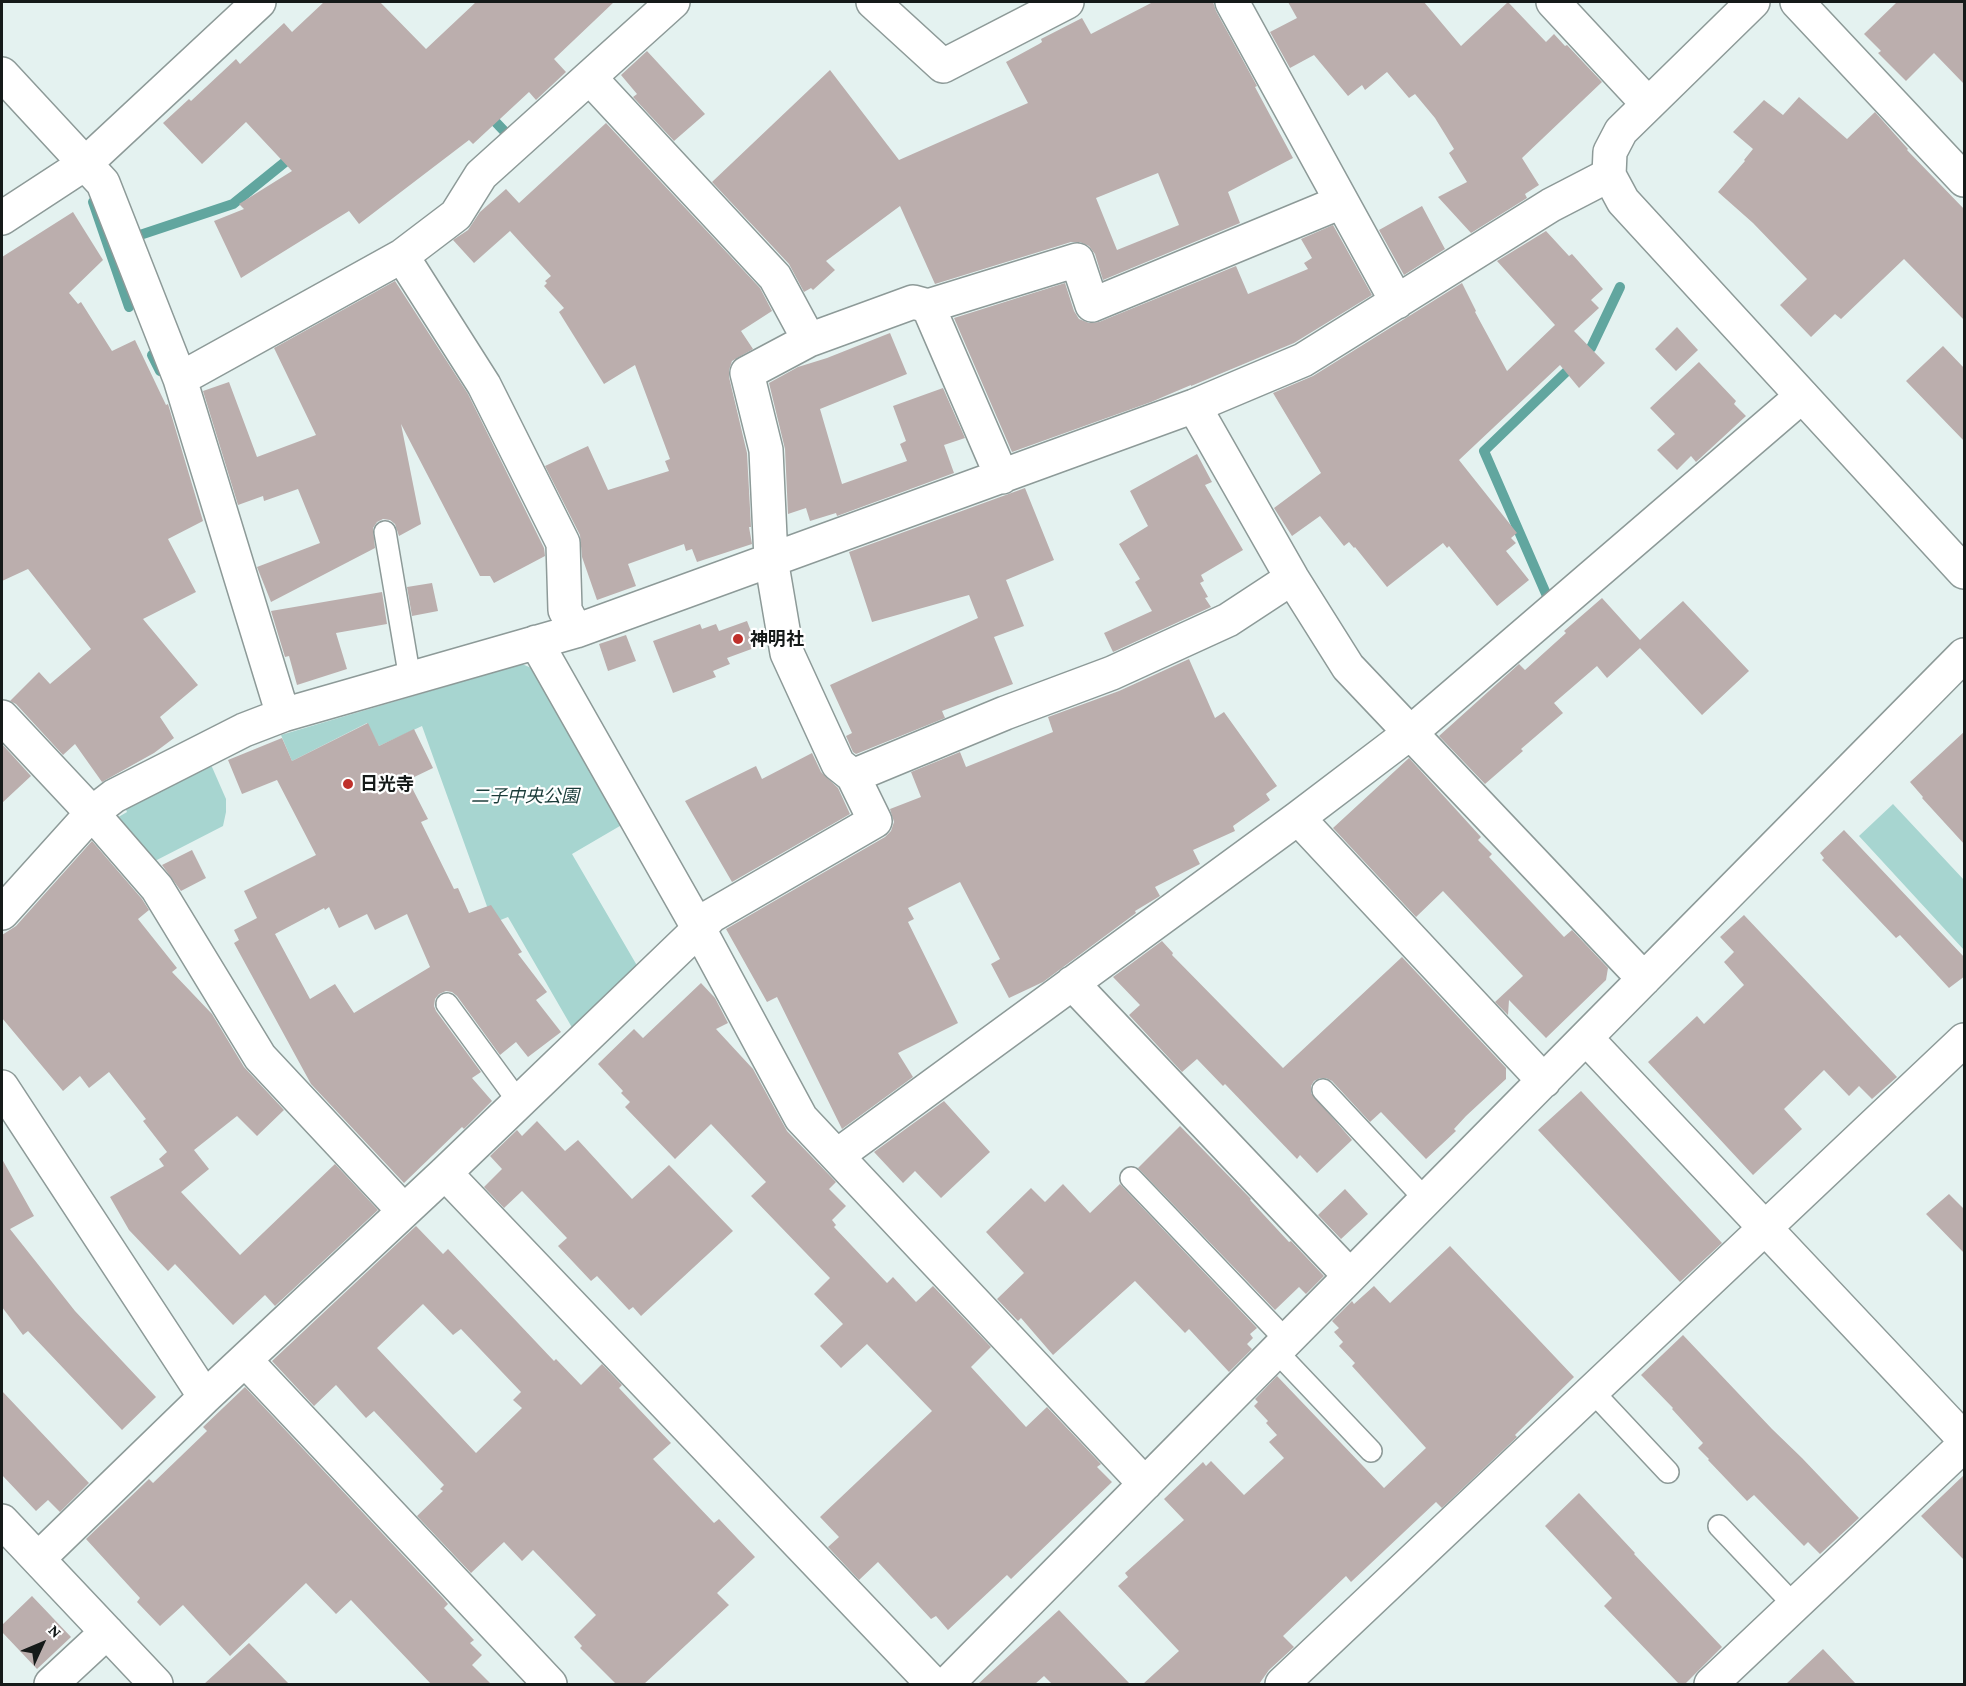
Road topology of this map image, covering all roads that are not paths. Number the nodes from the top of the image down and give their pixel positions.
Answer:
1 (259, 2) edge
2 (673, 2) edge
3 (873, 2) edge
4 (1067, 2) edge
5 (1232, 2) edge
6 (1553, 2) edge
7 (1753, 2) edge
8 (1797, 2) edge
9 (2, 74) edge
10 (590, 78) junction
11 (1648, 104) junction
12 (86, 163) junction
13 (1609, 175) junction
14 (1965, 180) edge
15 (1341, 202) junction
16 (2, 218) edge
17 (402, 255) junction
18 (1396, 302) junction
19 (928, 306) junction
20 (809, 340) junction
21 (180, 379) junction
22 (1802, 396) junction
23 (1194, 406) junction
24 (1002, 477) junction
25 (385, 532) dead end
26 (771, 560) junction
27 (1965, 572) edge
28 (1292, 578) junction
29 (576, 631) junction
30 (536, 642) junction
31 (1965, 655) edge
32 (410, 679) junction
33 (283, 715) junction
34 (2, 717) edge
35 (1410, 733) junction
36 (853, 776) junction
37 (92, 813) junction
38 (1298, 818) junction
39 (2, 913) edge
40 (699, 929) junction
41 (1644, 979) junction
42 (1072, 983) junction
43 (447, 1004) dead end
44 (1586, 1038) junction
45 (1965, 1040) edge
46 (1544, 1081) junction
47 (2, 1087) edge
48 (1323, 1090) dead end
49 (520, 1101) junction
50 (838, 1155) junction
51 (445, 1173) junction
52 (1131, 1178) dead end
53 (1426, 1200) junction
54 (404, 1210) junction
55 (1766, 1229) junction
56 (1350, 1276) junction
57 (1282, 1346) junction
58 (244, 1360) junction
59 (1593, 1392) junction
60 (205, 1397) junction
61 (1965, 1439) edge
62 (1965, 1445) edge
63 (1371, 1451) dead end
64 (1668, 1472) dead end
65 (1145, 1484) junction
66 (2, 1521) edge
67 (1719, 1526) dead end
68 (38, 1559) junction
69 (1794, 1606) junction
70 (107, 1632) junction
71 (51, 1684) edge
72 (156, 1684) edge
73 (550, 1684) edge
74 (933, 1684) edge
75 (947, 1684) edge
76 (1282, 1684) edge
77 (1711, 1684) edge

1 - 12 street
2 - 10 street
3 - 4 street
5 - 15 street
6 - 11 street
7 - 11 street
8 - 14 street
9 - 12 street
10 - 17 street
10 - 20 street
11 - 13 street
12 - 16 street
12 - 21 street
13 - 18 street
13 - 22 street
15 - 18 street
15 - 19 street
17 - 21 street
17 - 29 street
18 - 23 street
19 - 20 street
19 - 24 street
20 - 26 street
21 - 33 street
22 - 27 street
22 - 35 street
23 - 24 street
23 - 28 street
24 - 26 street
25 - 32 lane
26 - 29 street
26 - 36 street
28 - 35 street
28 - 36 street
29 - 30 street
30 - 32 street
30 - 40 street
31 - 41 street
32 - 33 street
33 - 37 street
34 - 37 street
35 - 38 street
35 - 41 street
36 - 40 street
37 - 39 street
37 - 54 street
38 - 42 street
38 - 46 street
40 - 49 street
40 - 50 street
41 - 44 street
42 - 50 street
42 - 56 street
43 - 49 lane
44 - 46 street
44 - 55 street
45 - 55 street
46 - 53 street
47 - 60 street
48 - 53 lane
49 - 51 street
50 - 65 street
51 - 54 street
51 - 74 street
52 - 57 lane
53 - 56 street
54 - 58 street
55 - 59 street
55 - 61 street
56 - 57 street
57 - 63 lane
57 - 65 street
58 - 60 street
58 - 73 street
59 - 64 lane
59 - 76 street
60 - 68 street
62 - 69 street
65 - 75 street
66 - 68 street
67 - 69 lane
68 - 70 street
69 - 77 street
70 - 71 street
70 - 72 street

